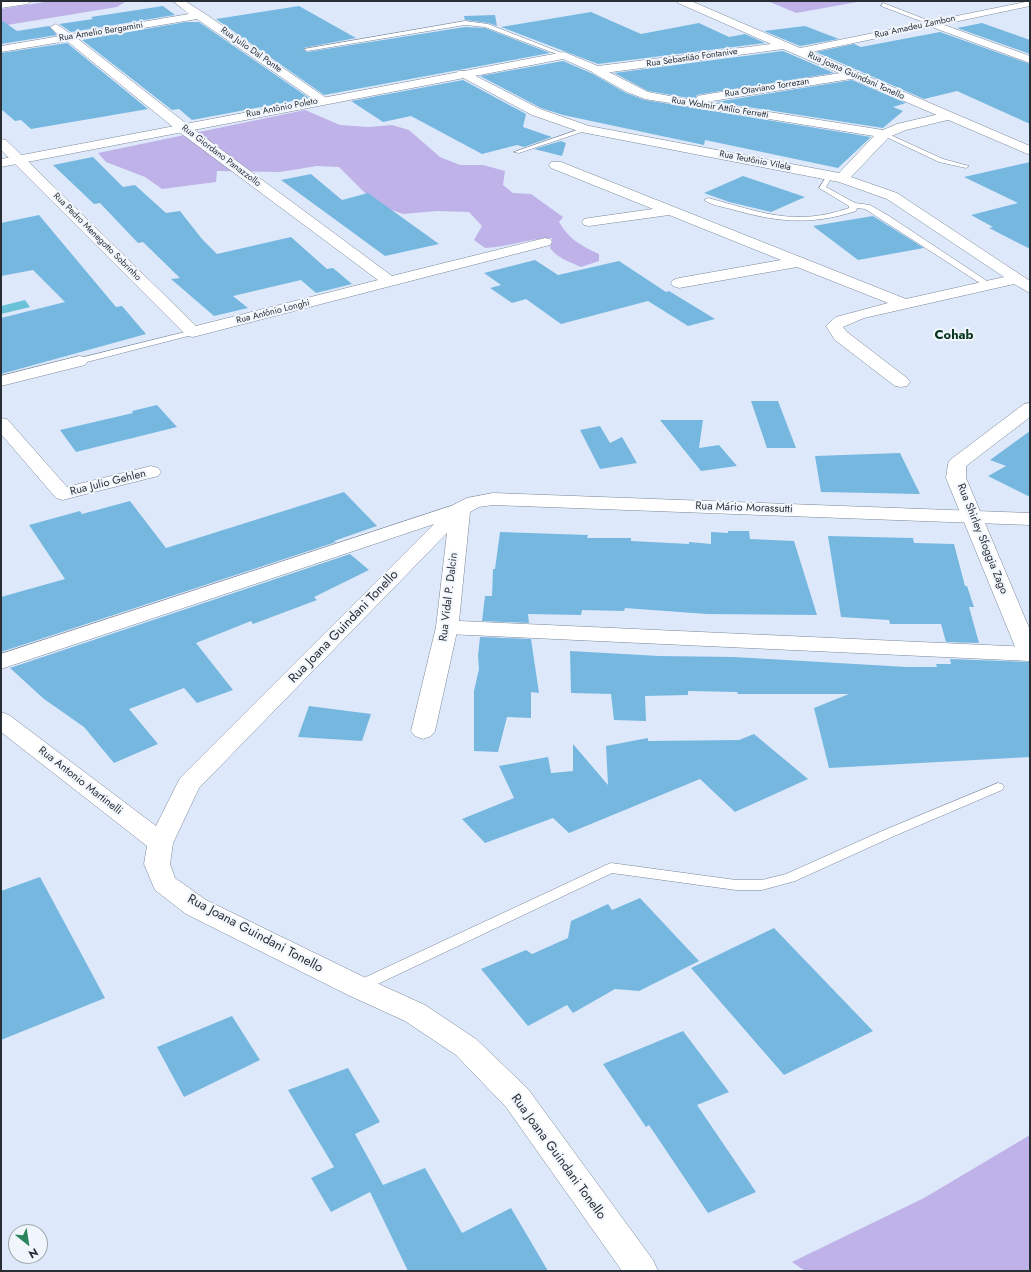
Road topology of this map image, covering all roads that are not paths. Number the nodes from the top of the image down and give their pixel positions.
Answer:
1 (27, 1) edge
2 (178, 1) edge
3 (682, 1) edge
4 (1030, 3) edge
5 (1, 5) edge
6 (883, 6) dead end
7 (200, 15) junction
8 (933, 24) junction
9 (56, 27) dead end
10 (69, 37) junction
11 (786, 45) junction
12 (1, 49) edge
13 (306, 49) dead end
14 (801, 51) junction
15 (564, 55) junction
16 (1030, 60) edge
17 (597, 70) junction
18 (462, 74) junction
19 (853, 75) junction
20 (323, 100) junction
21 (681, 102) junction
22 (948, 116) junction
23 (183, 128) junction
24 (586, 129) junction
25 (884, 134) junction
26 (1, 143) edge
27 (1030, 151) edge
28 (517, 152) dead end
29 (18, 160) junction
30 (1, 163) edge
31 (556, 165) dead end
32 (966, 166) dead end
33 (836, 177) junction
34 (708, 200) dead end
35 (853, 205) junction
36 (670, 211) junction
37 (589, 222) dead end
38 (545, 242) dead end
39 (797, 262) junction
40 (390, 282) junction
41 (679, 283) dead end
42 (1024, 283) edge
43 (989, 285) junction
44 (902, 303) junction
45 (193, 332) junction
46 (79, 361) joint
47 (1, 381) edge
48 (901, 382) dead end
49 (1030, 408) edge
50 (1, 423) edge
51 (151, 472) dead end
52 (460, 509) junction
53 (972, 516) junction
54 (1030, 519) edge
55 (447, 627) junction
56 (1029, 654) edge
57 (1, 662) edge
58 (1, 720) edge
59 (423, 731) dead end
60 (998, 787) dead end
61 (160, 843) junction
62 (358, 987) junction
63 (641, 1271) edge

1 - 5 street
2 - 7 street, Rua Julio Dal Ponte
3 - 11 street, Rua Joana Guindani Tonello
4 - 8 street, Rua Amadeu Zambon
6 - 8 lane
7 - 10 street, Rua Amelio Bergamini
7 - 20 street, Rua Julio Dal Ponte
8 - 14 street, Rua Amadeu Zambon
8 - 16 street
9 - 10 street, Rua Giordano Panazzollo
10 - 12 street, Rua Amelio Bergamini
10 - 23 street, Rua Giordano Panazzollo
11 - 14 street, Rua Joana Guindani Tonello
11 - 17 street, Rua Sebastião Fontanive
13 - 15 lane
14 - 19 street, Rua Joana Guindani Tonello
15 - 17 street, Rua Wolmir Attílio Ferretti
15 - 18 street, Rua Antônio Poleto
17 - 21 street, Rua Wolmir Attílio Ferretti
18 - 20 street, Rua Antônio Poleto
18 - 24 street, Rua Teutônio Vilela
19 - 21 street, Rua Otaviano Torrezan
19 - 22 street, Rua Joana Guindani Tonello
20 - 23 street, Rua Antônio Poleto
21 - 25 street, Rua Wolmir Attílio Ferretti
22 - 25 street
22 - 27 street, Rua Joana Guindani Tonello
23 - 29 street, Rua Antônio Poleto
23 - 40 street, Rua Giordano Panazzollo
24 - 28 lane
24 - 33 street, Rua Teutônio Vilela
25 - 32 lane
25 - 33 street
26 - 29 street, Rua Pedro Menegotto Sobrinho
29 - 30 street, Rua Antônio Poleto
29 - 45 street, Rua Pedro Menegotto Sobrinho
31 - 36 street
33 - 35 lane
33 - 42 street, Rua Teutônio Vilela
34 - 35 lane
35 - 43 lane
36 - 37 street
36 - 39 street
38 - 40 street, Rua Antônio Longhi
39 - 41 street
39 - 44 street
40 - 45 street, Rua Antônio Longhi
42 - 43 street
43 - 44 street
44 - 48 street
45 - 46 lane, Rua Antônio Longhi
46 - 47 street, Rua Antônio Longhi
49 - 53 street, Rua Shirley Sfoggia Zago
50 - 51 street, Rua Julio Gehlen
52 - 53 street, Rua Mário Morassutti
52 - 55 street, Rua Vidal P. Dalcin
52 - 57 street, Rua Mário Morassutti
52 - 61 street, Rua Joana Guindani Tonello
53 - 54 street, Rua Mário Morassutti
53 - 56 street, Rua Shirley Sfoggia Zago
55 - 56 street
55 - 59 street, Rua Vidal P. Dalcin
58 - 61 street, Rua Antonio Martinelli
60 - 62 lane
61 - 62 street, Rua Joana Guindani Tonello
62 - 63 street, Rua Joana Guindani Tonello

